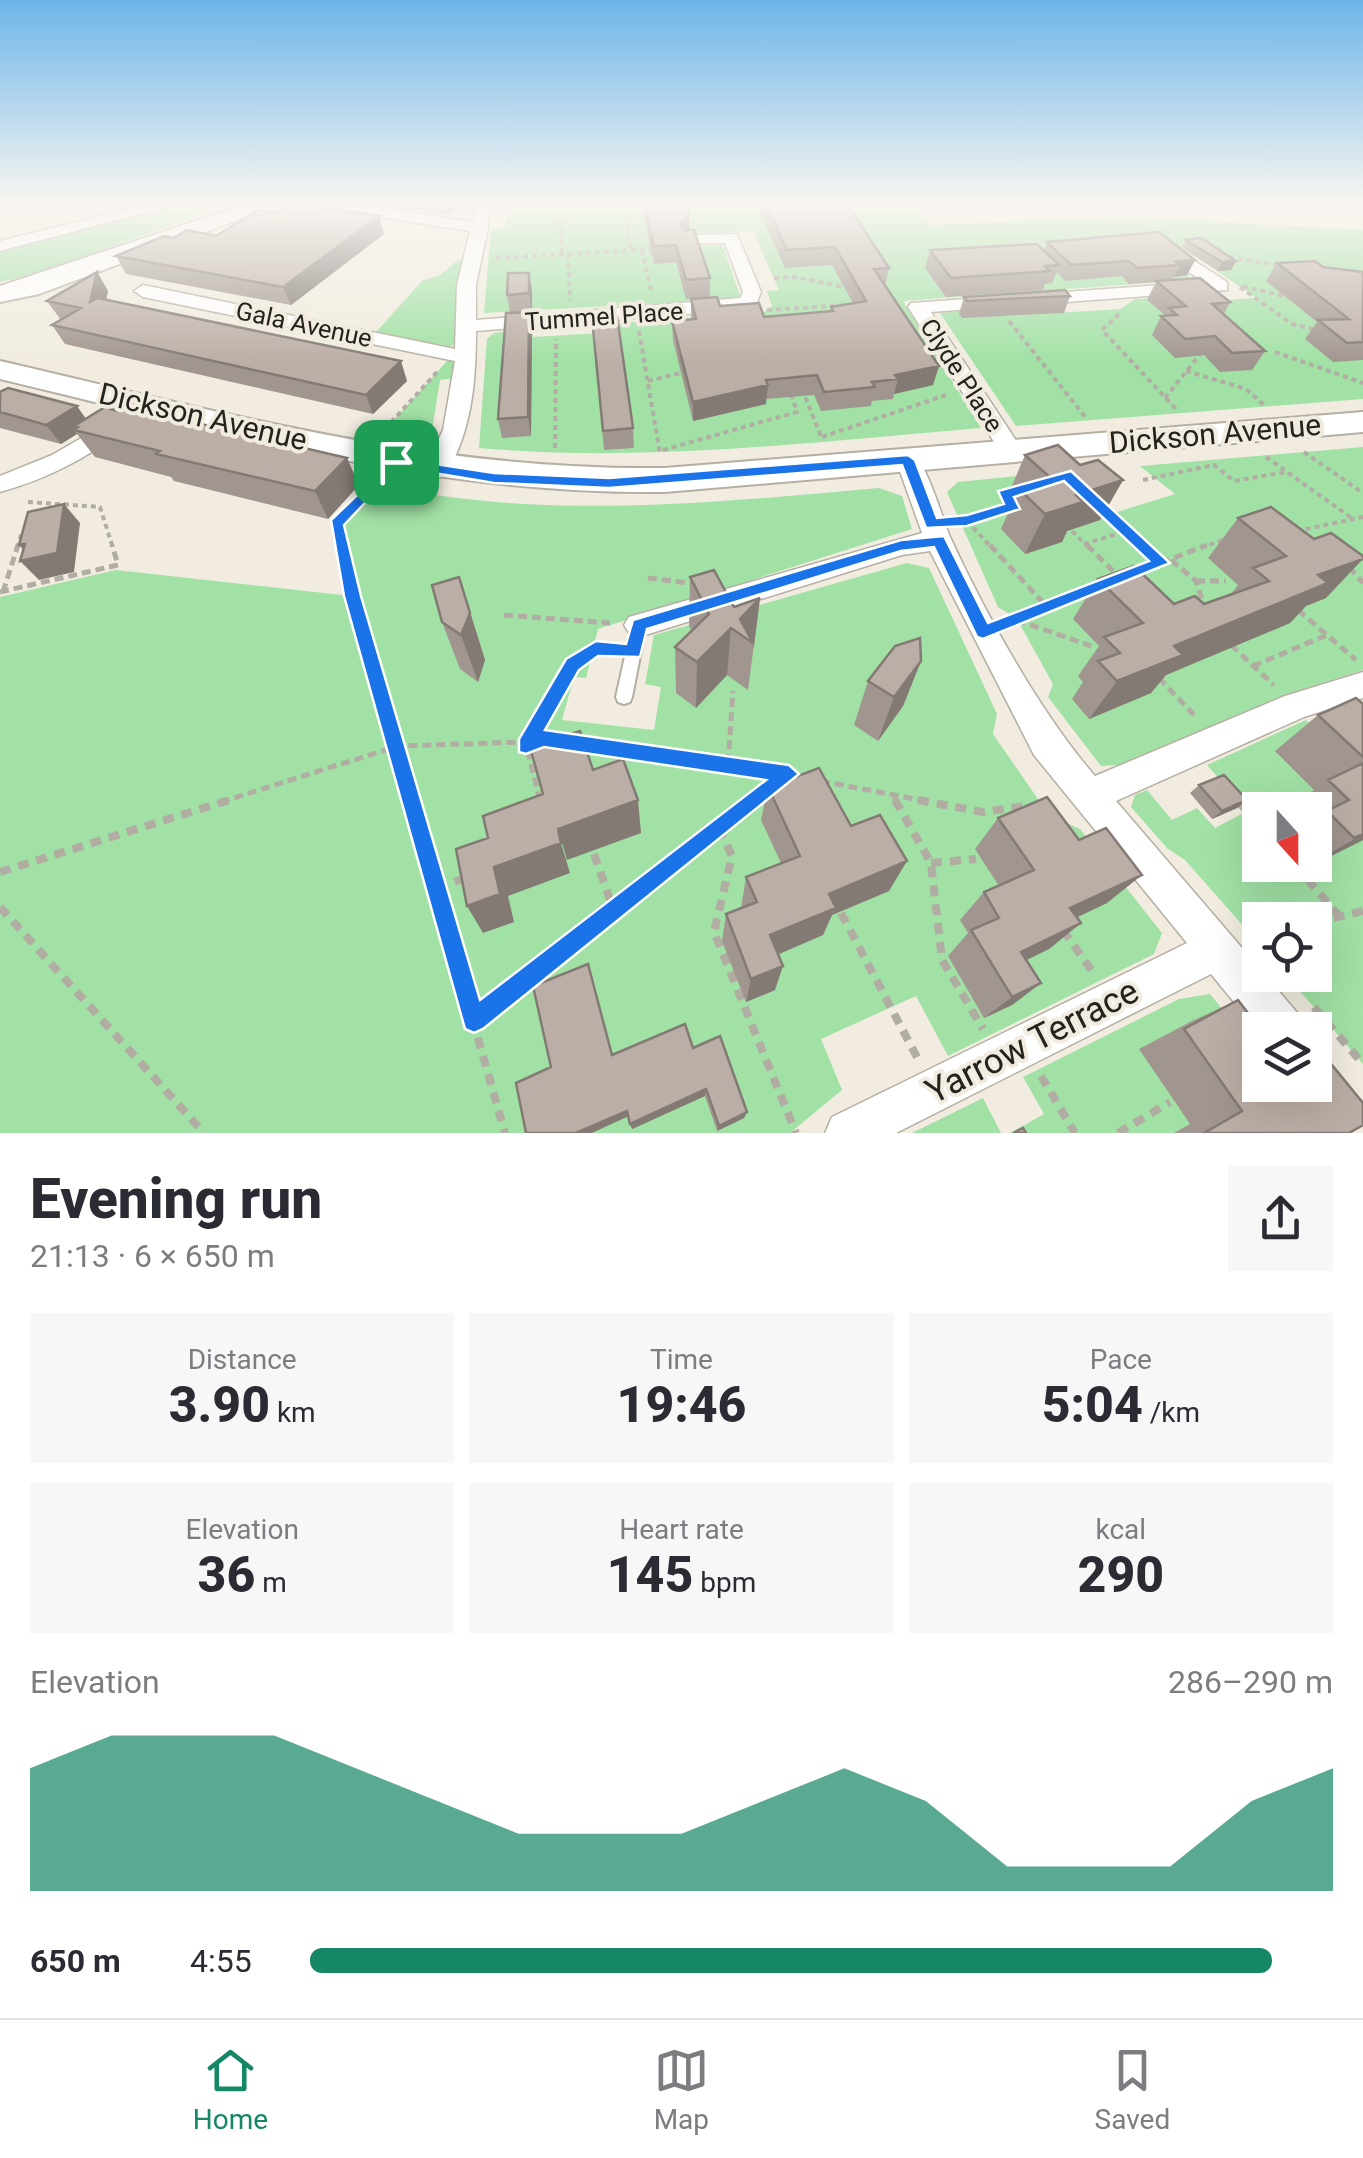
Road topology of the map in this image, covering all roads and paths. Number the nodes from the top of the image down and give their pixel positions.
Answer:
1 (119, 257) edge
2 (474, 257) edge
3 (520, 257) edge
4 (564, 257) edge
5 (644, 257) edge
6 (738, 257) edge
7 (1179, 257) edge
8 (1229, 257) edge
9 (473, 260) junction
10 (1282, 266) edge
11 (774, 278) dead end
12 (1220, 286) junction
13 (30, 288) junction
14 (143, 291) dead end
15 (864, 291) edge
16 (1128, 292) junction
17 (0, 294) edge
18 (1291, 298) dead end
19 (1257, 299) dead end
20 (653, 300) dead end
21 (748, 302) junction
22 (994, 302) junction
23 (847, 304) edge
24 (570, 305) dead end
25 (0, 309) edge
26 (768, 310) junction
27 (636, 314) junction
28 (773, 321) edge
29 (469, 326) junction
30 (1328, 333) edge
31 (556, 339) dead end
32 (1206, 346) edge
33 (1276, 352) dead end
34 (466, 356) junction
35 (701, 367) edge
36 (958, 367) junction
37 (0, 370) edge
38 (1186, 371) junction
39 (798, 380) edge
40 (648, 381) junction
41 (786, 381) edge
42 (1363, 383) edge
43 (1166, 398) junction
44 (145, 403) junction
45 (1174, 406) dead end
46 (1265, 406) dead end
47 (1083, 414) dead end
48 (1363, 422) edge
49 (555, 451) dead end
50 (1011, 451) junction
51 (362, 454) junction
52 (1308, 456) dead end
53 (908, 460) junction
54 (1269, 460) dead end
55 (396, 462) junction
56 (436, 470) junction
57 (1286, 472) junction
58 (1142, 480) dead end
59 (1019, 490) edge
60 (8, 493) edge
61 (1363, 493) edge
62 (1088, 495) edge
63 (33, 502) junction
64 (1014, 506) junction
65 (1026, 517) edge
66 (1363, 517) edge
67 (1353, 519) junction
68 (967, 521) junction
69 (1314, 527) junction
70 (1127, 531) junction
71 (935, 532) junction
72 (1072, 532) edge
73 (1279, 534) edge
74 (1231, 536) dead end
75 (1326, 541) edge
76 (1084, 544) junction
77 (1338, 555) edge
78 (1170, 560) junction
79 (1162, 563) junction
80 (9, 572) junction
81 (0, 574) edge
82 (1121, 579) junction
83 (1196, 581) junction
84 (1226, 581) dead end
85 (1363, 583) edge
86 (1, 592) edge
87 (1047, 608) junction
88 (1298, 610) edge
89 (504, 614) dead end
90 (1017, 619) junction
91 (1210, 626) edge
92 (983, 632) junction
93 (1328, 636) junction
94 (636, 638) junction
95 (1224, 639) edge
96 (1094, 648) dead end
97 (1254, 666) junction
98 (1363, 666) edge
99 (1159, 678) edge
100 (1363, 685) edge
101 (733, 691) dead end
102 (624, 697) dead end
103 (1296, 706) junction
104 (526, 745) junction
105 (1206, 745) junction
106 (398, 746) junction
107 (728, 764) junction
108 (789, 774) junction
109 (893, 794) junction
110 (1088, 796) junction
111 (1242, 798) edge
112 (1038, 801) edge
113 (529, 811) edge
114 (719, 828) junction
115 (594, 854) dead end
116 (976, 859) dead end
117 (932, 863) junction
118 (473, 866) edge
119 (0, 872) edge
120 (1310, 882) edge
121 (437, 889) junction
122 (0, 907) edge
123 (1363, 911) edge
124 (614, 912) junction
125 (842, 913) edge
126 (1340, 916) junction
127 (1332, 918) edge
128 (1058, 923) edge
129 (1216, 950) junction
130 (1112, 1001) junction
131 (1312, 1005) dead end
132 (1269, 1012) edge
133 (474, 1020) junction
134 (1019, 1064) junction
135 (1363, 1064) edge
136 (934, 1090) junction
137 (1170, 1102) dead end
138 (204, 1133) edge
139 (505, 1133) edge
140 (796, 1133) edge
141 (848, 1133) edge
142 (1075, 1133) edge
143 (1118, 1133) edge

1 - 13 street
2 - 9 street
3 - 9 path
4 - 24 path
5 - 20 path
6 - 21 street
7 - 12 street
8 - 10 path
9 - 29 street
11 - 15 path
12 - 16 street, Clyde Place
12 - 18 path
13 - 17 street
13 - 25 street
14 - 34 street, Gala Avenue
16 - 22 street, Clyde Place
16 - 43 path
19 - 30 path
21 - 26 path
21 - 27 street, Tummel Place
22 - 36 street, Clyde Place
22 - 47 path
23 - 26 path
26 - 28 path
27 - 29 street, Tummel Place
27 - 40 path
29 - 34 street
31 - 49 path
32 - 38 path
33 - 42 path
34 - 51 path
34 - 56 street
35 - 40 path
36 - 39 path
36 - 50 street, Clyde Place
37 - 44 street, Dickson Avenue
38 - 43 path
38 - 46 path
40 - 41 path
43 - 45 path
44 - 51 street, Dickson Avenue
44 - 60 street
48 - 50 street, Dickson Avenue
50 - 53 street, Dickson Avenue
51 - 55 street, Dickson Avenue
52 - 61 path
53 - 56 street, Dickson Avenue
53 - 71 street
54 - 57 path
55 - 56 street, Dickson Avenue
55 - 106 path
57 - 58 path
57 - 67 path
59 - 64 path
60 - 63 path
62 - 70 path
63 - 80 path
63 - 86 path
64 - 65 path
64 - 68 path
66 - 67 path
67 - 69 path
68 - 71 path
68 - 87 path
69 - 73 path
69 - 75 path
70 - 76 path
70 - 79 path
71 - 92 street
71 - 94 street
72 - 76 path
74 - 78 path
76 - 82 path
77 - 85 path
78 - 79 path
78 - 83 path
79 - 82 path
80 - 81 path
80 - 86 path
82 - 87 path
83 - 84 path
83 - 91 path
87 - 90 path
88 - 93 path
89 - 94 path
90 - 92 path
90 - 96 path
92 - 110 street
93 - 97 path
93 - 98 path
94 - 102 lane
94 - 104 path
95 - 97 path
97 - 103 path
99 - 105 path
100 - 103 street
101 - 107 path
103 - 105 street
104 - 106 path
104 - 107 path
104 - 113 path
105 - 110 street
105 - 111 path
106 - 119 path
106 - 121 path
107 - 108 path
108 - 109 path
108 - 114 path
109 - 112 path
109 - 117 path
110 - 129 street
114 - 124 path
114 - 140 path
115 - 124 path
116 - 117 path
117 - 134 path
118 - 121 path
120 - 126 path
121 - 133 path
122 - 138 path
123 - 126 path
124 - 133 path
125 - 136 path
126 - 127 path
128 - 130 path
129 - 130 street, Yarrow Terrace
129 - 132 street
130 - 134 street, Yarrow Terrace
131 - 135 path
133 - 139 path
134 - 136 street, Yarrow Terrace
134 - 142 path
136 - 141 street, Yarrow Terrace
137 - 143 path

